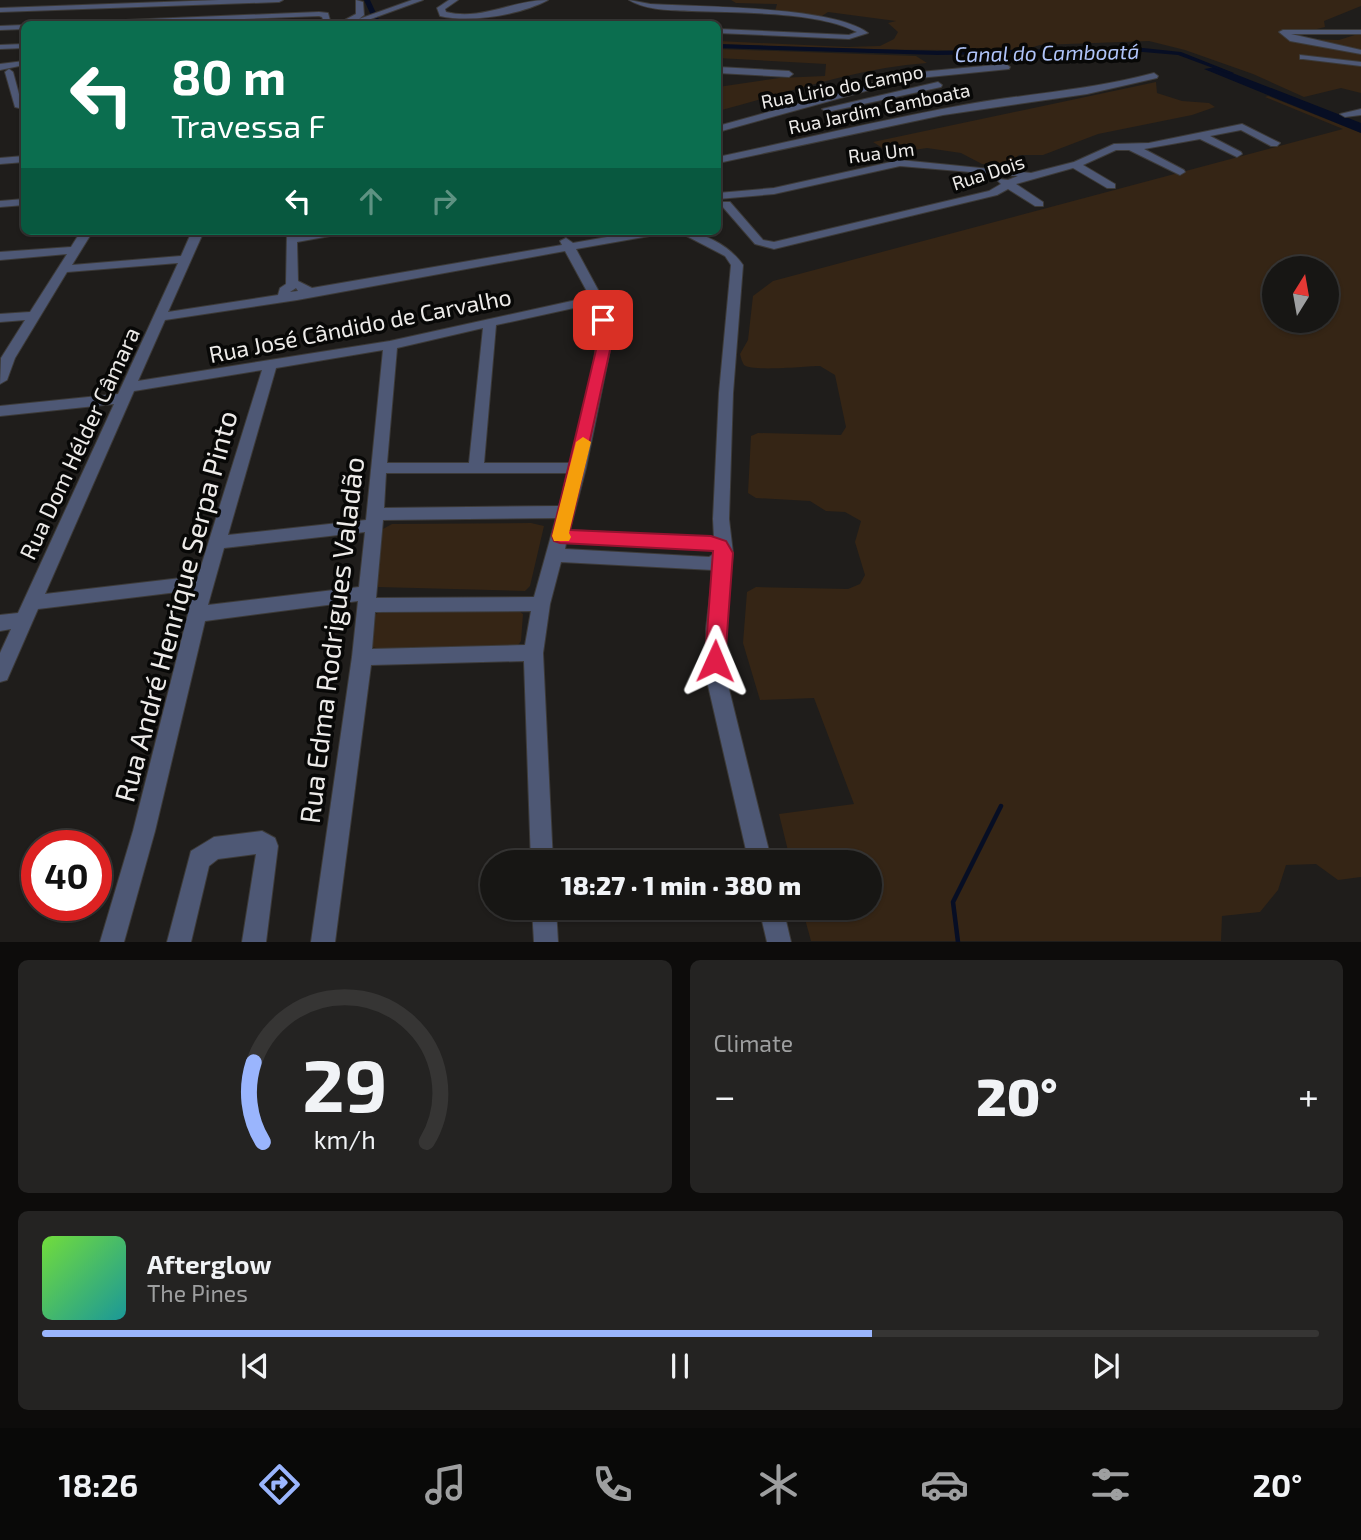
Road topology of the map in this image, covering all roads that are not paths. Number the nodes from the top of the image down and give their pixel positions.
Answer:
1 (55, 0) edge
2 (279, 0) edge
3 (418, 0) edge
4 (454, 0) edge
5 (544, 0) edge
6 (633, 0) edge
7 (361, 7) edge
8 (45, 8) junction
9 (0, 10) edge
10 (301, 20) edge
11 (245, 21) edge
12 (327, 21) edge
13 (351, 21) edge
14 (21, 27) edge
15 (0, 28) edge
16 (721, 31) edge
17 (1358, 32) edge
18 (21, 46) edge
19 (0, 47) edge
20 (1361, 52) edge
21 (1303, 57) dead end
22 (1361, 64) edge
23 (21, 65) edge
24 (21, 65) edge
25 (1006, 67) dead end
26 (4, 69) edge
27 (724, 70) edge
28 (750, 72) junction
29 (1154, 76) dead end
30 (938, 85) dead end
31 (20, 107) dead end
32 (1361, 112) edge
33 (1345, 114) dead end
34 (753, 121) junction
35 (721, 128) edge
36 (1235, 128) dead end
37 (1200, 135) junction
38 (1140, 147) junction
39 (1237, 154) dead end
40 (21, 159) edge
41 (721, 159) edge
42 (0, 161) edge
43 (1075, 165) junction
44 (988, 171) junction
45 (1180, 173) dead end
46 (1035, 175) junction
47 (1008, 184) junction
48 (1111, 186) dead end
49 (721, 201) edge
50 (21, 202) edge
51 (721, 202) edge
52 (0, 204) edge
53 (1039, 204) dead end
54 (84, 235) edge
55 (196, 235) edge
56 (292, 235) edge
57 (606, 235) edge
58 (643, 235) edge
59 (681, 235) edge
60 (568, 244) junction
61 (74, 250) junction
62 (0, 256) edge
63 (187, 259) junction
64 (64, 269) junction
65 (295, 291) junction
66 (597, 299) junction
67 (163, 314) junction
68 (34, 315) junction
69 (0, 318) edge
70 (490, 323) junction
71 (390, 345) junction
72 (270, 365) junction
73 (0, 380) edge
74 (127, 393) junction
75 (0, 411) edge
76 (381, 468) junction
77 (475, 468) junction
78 (578, 468) junction
79 (566, 512) junction
80 (375, 519) junction
81 (721, 519) junction
82 (560, 536) junction
83 (218, 542) junction
84 (702, 553) junction
85 (722, 554) junction
86 (555, 555) junction
87 (205, 582) junction
88 (719, 589) junction
89 (365, 599) junction
90 (541, 604) junction
91 (27, 611) junction
92 (198, 614) junction
93 (0, 622) edge
94 (533, 653) junction
95 (362, 657) junction
96 (0, 674) edge
97 (541, 850) edge
98 (758, 850) edge
99 (545, 920) edge
100 (774, 920) edge
101 (112, 942) edge
102 (179, 942) edge
103 (254, 942) edge
104 (323, 942) edge
105 (546, 942) edge
106 (779, 942) edge

1 - 8 street
2 - 8 street
3 - 7 street
4 - 5 street
6 - 16 street
7 - 13 street
8 - 9 street
10 - 11 street
10 - 12 street
14 - 15 street
17 - 20 street
18 - 19 street
21 - 22 street
23 - 26 street
24 - 26 street
25 - 34 street, Rua Lirio do Campo
26 - 31 street
27 - 28 street
28 - 28 street
29 - 41 street, Rua Jardim Camboata
30 - 34 street, Rua Lirio do Campo
32 - 33 street
34 - 35 street, Rua Lirio do Campo
36 - 37 street, Rua Dois
37 - 38 street, Rua Dois
37 - 39 street
38 - 43 street, Rua Dois
38 - 45 street
40 - 42 street
43 - 46 street, Rua Dois
43 - 48 street
44 - 46 street, Rua Um
44 - 47 street
44 - 49 street, Rua Um
46 - 47 street, Rua Dois
47 - 51 street, Rua Dois
47 - 53 street
50 - 52 street
54 - 61 street
55 - 63 street, Rua Dom Hélder Câmara
56 - 65 street
57 - 60 street
58 - 60 street
59 - 81 street
60 - 65 street
60 - 66 street
61 - 62 street
61 - 64 street
63 - 64 street
63 - 67 street, Rua Dom Hélder Câmara
64 - 68 street
65 - 67 street
66 - 70 street, Rua José Cândido de Carvalho
66 - 78 street
67 - 74 street, Rua Dom Hélder Câmara
68 - 69 street
68 - 73 street
70 - 71 street, Rua José Cândido de Carvalho
70 - 77 street
71 - 72 street, Rua José Cândido de Carvalho
71 - 76 street, Rua Edma Rodrigues Valadão
72 - 74 street, Rua José Cândido de Carvalho
72 - 83 street, Rua André Henrique Serpa Pinto
74 - 75 street, Rua José Cândido de Carvalho
74 - 91 street, Rua Dom Hélder Câmara
76 - 77 street
76 - 80 street, Rua Edma Rodrigues Valadão
77 - 78 street
78 - 79 street
79 - 80 street
79 - 82 street
80 - 83 street
80 - 89 street, Rua Edma Rodrigues Valadão
81 - 84 street
81 - 85 street
82 - 84 street
82 - 86 street
83 - 87 street, Rua André Henrique Serpa Pinto
84 - 85 street
84 - 86 street
84 - 88 street
85 - 88 street
86 - 90 street
87 - 91 street
87 - 92 street, Rua André Henrique Serpa Pinto
88 - 98 street
89 - 90 street
89 - 92 street
89 - 95 street, Rua Edma Rodrigues Valadão
90 - 94 street
91 - 93 street
91 - 96 street, Rua Dom Hélder Câmara
92 - 101 street, Rua André Henrique Serpa Pinto
94 - 95 street
94 - 97 street
95 - 104 street, Rua Edma Rodrigues Valadão
99 - 105 street
100 - 106 street
102 - 103 street

